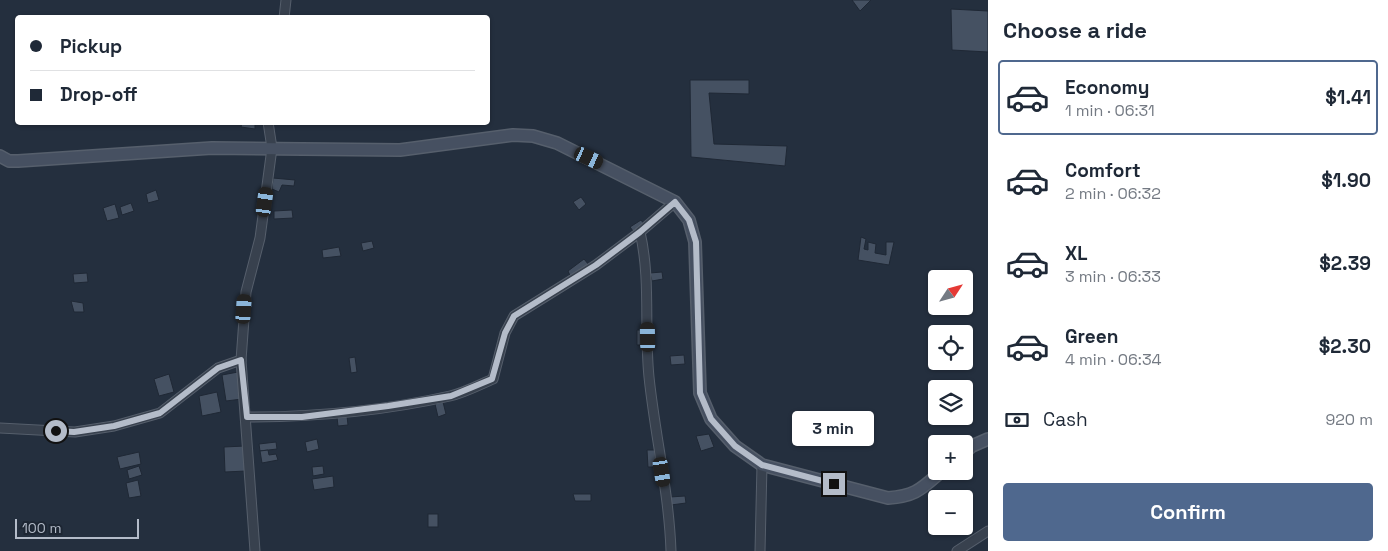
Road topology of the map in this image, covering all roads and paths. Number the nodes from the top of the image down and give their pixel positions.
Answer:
1 (286, 0) edge
2 (284, 15) edge
3 (268, 125) edge
4 (272, 148) junction
5 (0, 156) edge
6 (675, 202) junction
7 (640, 232) junction
8 (241, 360) junction
9 (247, 417) junction
10 (0, 428) edge
11 (988, 439) edge
12 (973, 446) edge
13 (762, 465) junction
14 (932, 480) edge
15 (988, 530) edge
16 (255, 551) edge
17 (671, 551) edge
18 (760, 551) edge
19 (957, 551) edge

1 - 2 street
3 - 4 street
4 - 5 main road
4 - 6 main road
4 - 8 street
6 - 7 street
6 - 13 main road
7 - 9 street
7 - 17 street
8 - 9 street
8 - 10 street
9 - 16 street
11 - 12 main road
13 - 14 main road
13 - 18 street
15 - 19 street

